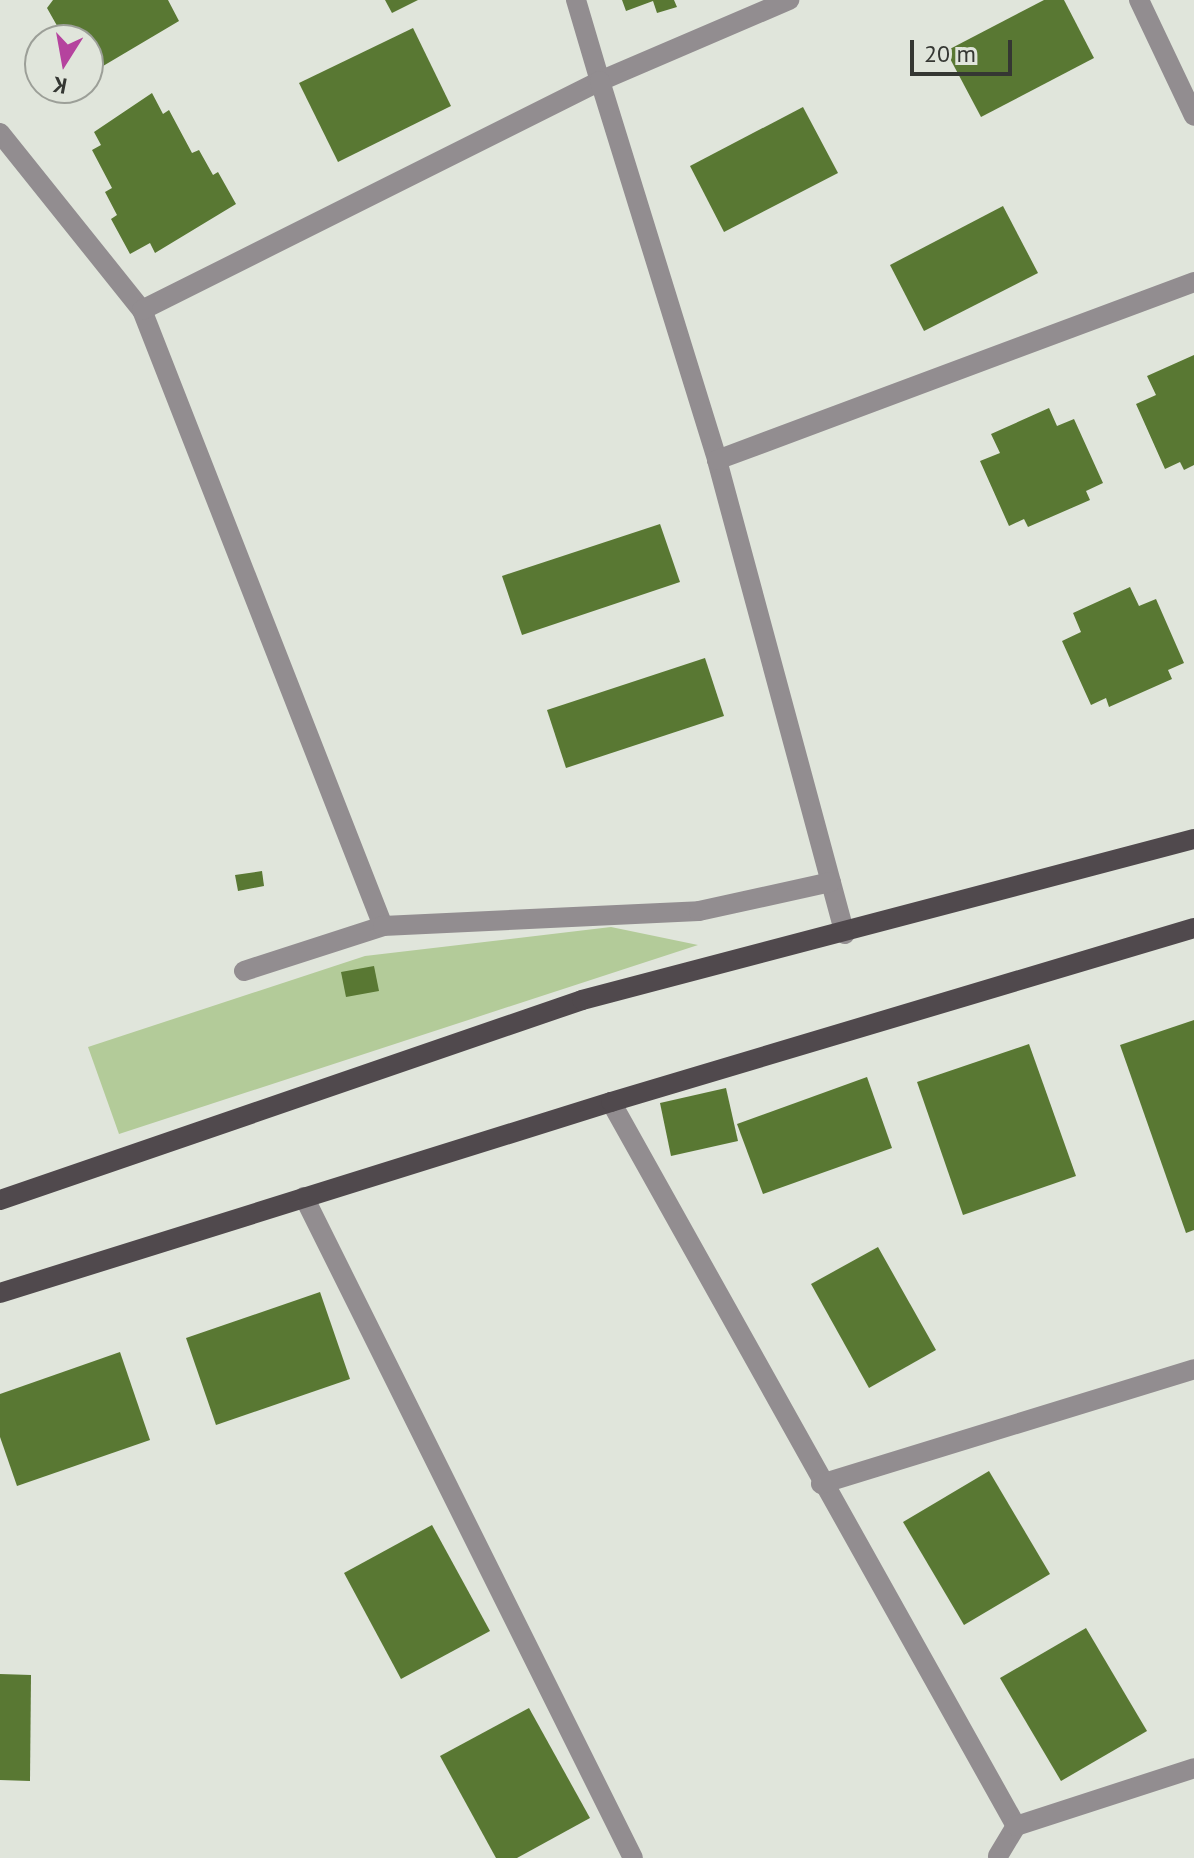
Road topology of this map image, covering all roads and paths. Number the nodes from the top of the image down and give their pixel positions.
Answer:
1 (576, 0) edge
2 (789, 0) edge
3 (1139, 0) edge
4 (600, 81) junction
5 (1194, 116) edge
6 (0, 133) edge
7 (1194, 282) edge
8 (142, 310) junction
9 (717, 460) junction
10 (1194, 839) edge
11 (831, 882) junction
12 (383, 926) junction
13 (1194, 928) edge
14 (845, 934) junction
15 (244, 971) dead end
16 (611, 1102) junction
17 (304, 1197) junction
18 (0, 1200) edge
19 (0, 1293) edge
20 (1194, 1369) edge
21 (821, 1484) junction
22 (1194, 1768) edge
23 (1016, 1826) junction
24 (998, 1857) edge
25 (633, 1858) edge

1 - 4 street
2 - 4 street
3 - 5 street
4 - 8 street
4 - 9 street
6 - 8 street
7 - 9 street
8 - 12 street
9 - 11 street
10 - 14 main road
11 - 12 street
11 - 14 street
12 - 15 street
13 - 16 main road
14 - 18 main road
16 - 17 main road
16 - 21 street
17 - 19 main road
17 - 25 street
20 - 21 street
21 - 23 street
22 - 23 street
23 - 24 street

